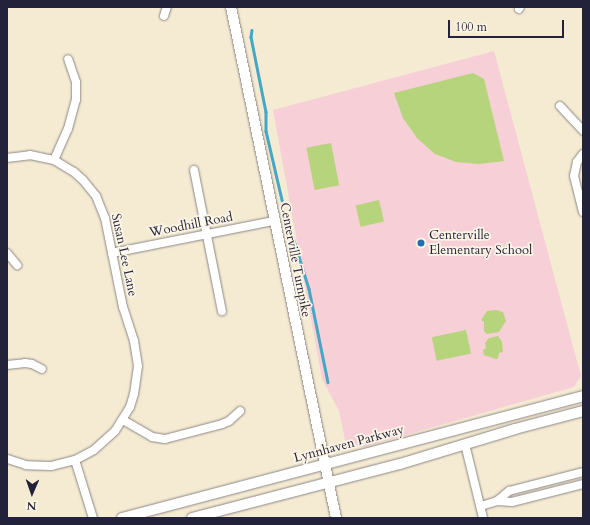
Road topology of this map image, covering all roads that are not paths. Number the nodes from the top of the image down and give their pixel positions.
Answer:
1 (167, 7) edge
2 (231, 7) edge
3 (164, 16) dead end
4 (68, 59) dead end
5 (560, 106) dead end
6 (583, 131) edge
7 (583, 154) edge
8 (7, 158) edge
9 (54, 160) junction
10 (194, 170) dead end
11 (583, 212) edge
12 (274, 221) junction
13 (207, 234) junction
14 (7, 252) edge
15 (112, 253) junction
16 (17, 265) dead end
17 (222, 311) dead end
18 (7, 365) edge
19 (42, 369) dead end
20 (583, 396) edge
21 (240, 411) dead end
22 (583, 411) edge
23 (123, 420) junction
24 (465, 444) junction
25 (7, 459) edge
26 (75, 460) junction
27 (325, 464) junction
28 (583, 472) edge
29 (329, 483) junction
30 (583, 484) edge
31 (498, 501) junction
32 (481, 506) junction
33 (93, 518) edge
34 (122, 518) edge
35 (192, 518) edge
36 (336, 518) edge
37 (484, 518) edge

1 - 3 street
2 - 12 main road, Centerville Turnpike
4 - 9 street
5 - 6 street
7 - 11 street
8 - 9 street, Susan Lee Lane
9 - 15 street, Susan Lee Lane
10 - 13 street
12 - 13 street, Woodhill Road
12 - 27 main road, Centerville Turnpike
13 - 15 street, Woodhill Road
13 - 17 street
14 - 16 street
15 - 23 street, Susan Lee Lane
18 - 19 street
20 - 27 main road, Lynnhaven Parkway
21 - 23 street
22 - 24 main road
23 - 26 street, Susan Lee Lane
24 - 29 main road
24 - 32 street
25 - 26 street, Susan Lee Lane
26 - 33 street
27 - 29 main road, Centerville Turnpike
27 - 34 main road, Lynnhaven Parkway
28 - 31 street
29 - 35 main road
29 - 36 main road, Centerville Turnpike
30 - 31 street
31 - 32 street
32 - 37 street

